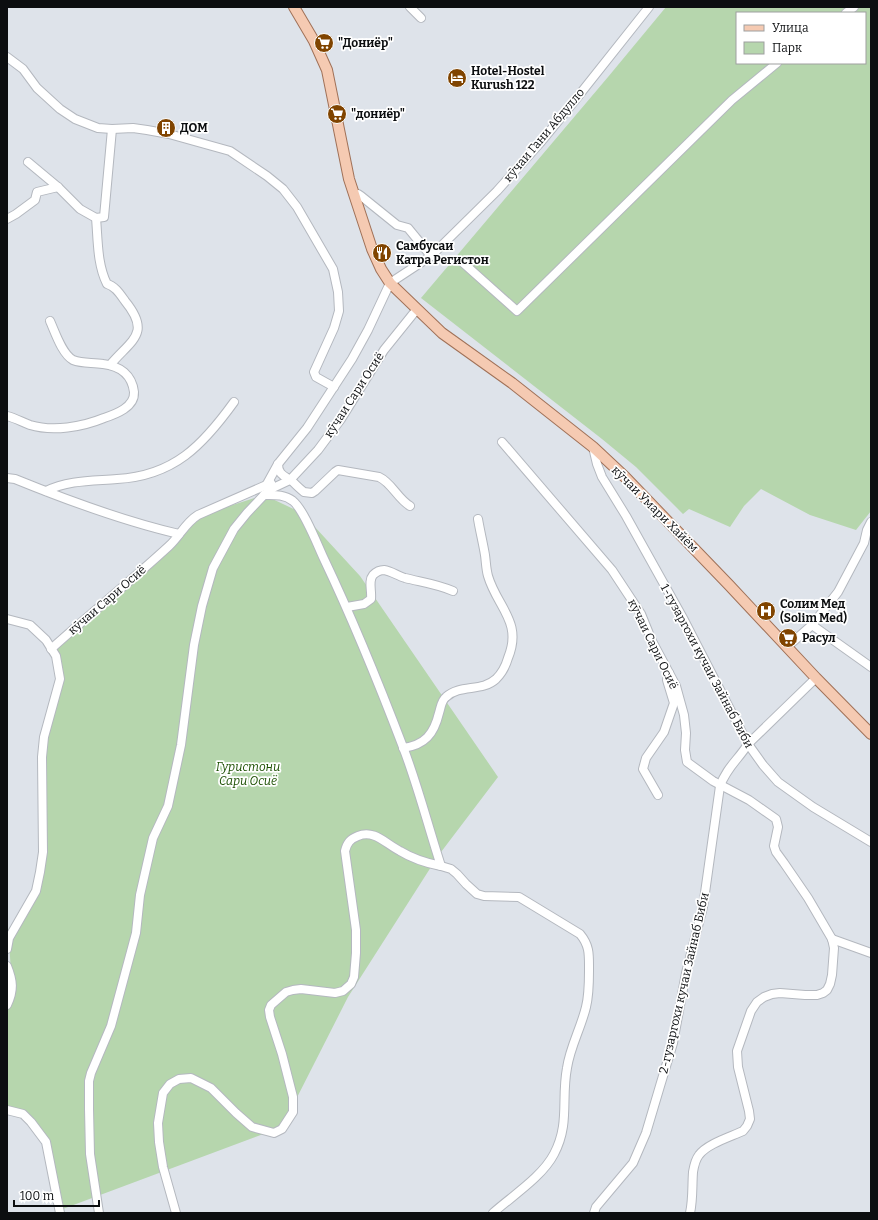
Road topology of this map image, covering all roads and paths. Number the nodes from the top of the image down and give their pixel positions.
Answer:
1 (294, 7) edge
2 (410, 7) edge
3 (649, 7) edge
4 (421, 18) dead end
5 (7, 57) edge
6 (776, 64) edge
7 (112, 129) junction
8 (28, 162) dead end
9 (58, 187) junction
10 (354, 195) junction
11 (96, 218) junction
12 (7, 219) edge
13 (431, 256) junction
14 (461, 261) dead end
15 (390, 283) junction
16 (417, 309) junction
17 (50, 321) dead end
18 (110, 366) junction
19 (334, 387) junction
20 (234, 402) dead end
21 (7, 416) edge
22 (502, 442) dead end
23 (593, 447) junction
24 (278, 464) junction
25 (7, 478) edge
26 (287, 479) junction
27 (267, 484) junction
28 (46, 492) junction
29 (264, 495) junction
30 (410, 506) dead end
31 (478, 519) dead end
32 (871, 522) edge
33 (179, 534) junction
34 (868, 544) edge
35 (453, 591) dead end
36 (347, 607) junction
37 (7, 619) edge
38 (812, 625) junction
39 (786, 647) junction
40 (52, 649) junction
41 (871, 667) edge
42 (669, 672) junction
43 (816, 678) junction
44 (871, 734) edge
45 (748, 744) junction
46 (403, 748) junction
47 (720, 786) junction
48 (658, 795) dead end
49 (871, 842) edge
50 (441, 866) junction
51 (832, 938) junction
52 (7, 949) edge
53 (871, 953) edge
54 (7, 966) edge
55 (7, 1005) edge
56 (7, 1110) edge
57 (60, 1213) edge
58 (99, 1213) edge
59 (176, 1213) edge
60 (493, 1213) edge
61 (594, 1213) edge
62 (690, 1213) edge

1 - 10 main road, кӯчаи Умари Хайём
2 - 4 street
3 - 13 street, кӯчаи Гани Абдулло
5 - 7 street
6 - 14 street
7 - 11 street
7 - 19 street
8 - 9 street
9 - 11 street
9 - 12 street
10 - 13 street
10 - 15 main road, кӯчаи Умари Хайём
11 - 18 street
13 - 15 street, кӯчаи Гани Абдулло
15 - 16 main road, кӯчаи Умари Хайём
15 - 19 street
16 - 23 main road, кӯчаи Умари Хайём
16 - 26 street, кӯчаи Сари Осиё
17 - 18 street
18 - 21 street
19 - 24 street
20 - 28 street
22 - 42 street, кӯчаи Сари Осиё
23 - 39 main road, кӯчаи Умари Хайём
23 - 45 street, 1-гузаргохи кучаи Зайнаб Биби
24 - 26 street
24 - 27 street
25 - 28 street
26 - 27 street, кӯчаи Сари Осиё
26 - 29 street
26 - 30 street
27 - 33 street, кӯчаи Сари Осиё
28 - 33 street
29 - 36 street
29 - 58 street
31 - 46 street
32 - 34 street
33 - 40 street, кӯчаи Сари Осиё
34 - 38 street
35 - 36 street
36 - 46 street
37 - 40 street
38 - 39 street
38 - 41 street
39 - 43 main road, кӯчаи Умари Хайём
40 - 52 street
42 - 47 street, кӯчаи Сари Осиё
42 - 48 street
43 - 44 main road, кӯчаи Умари Хайём
43 - 45 street, 2-гузаргохи кучаи Зайнаб Биби
45 - 47 street, 2-гузаргохи кучаи Зайнаб Биби
45 - 49 street, 1-гузаргохи кучаи Зайнаб Биби
46 - 50 street
47 - 51 street, кӯчаи Сари Осиё
47 - 61 street, 2-гузаргохи кучаи Зайнаб Биби
50 - 59 street
50 - 60 street
51 - 53 street
51 - 62 street
54 - 55 street
56 - 57 street

